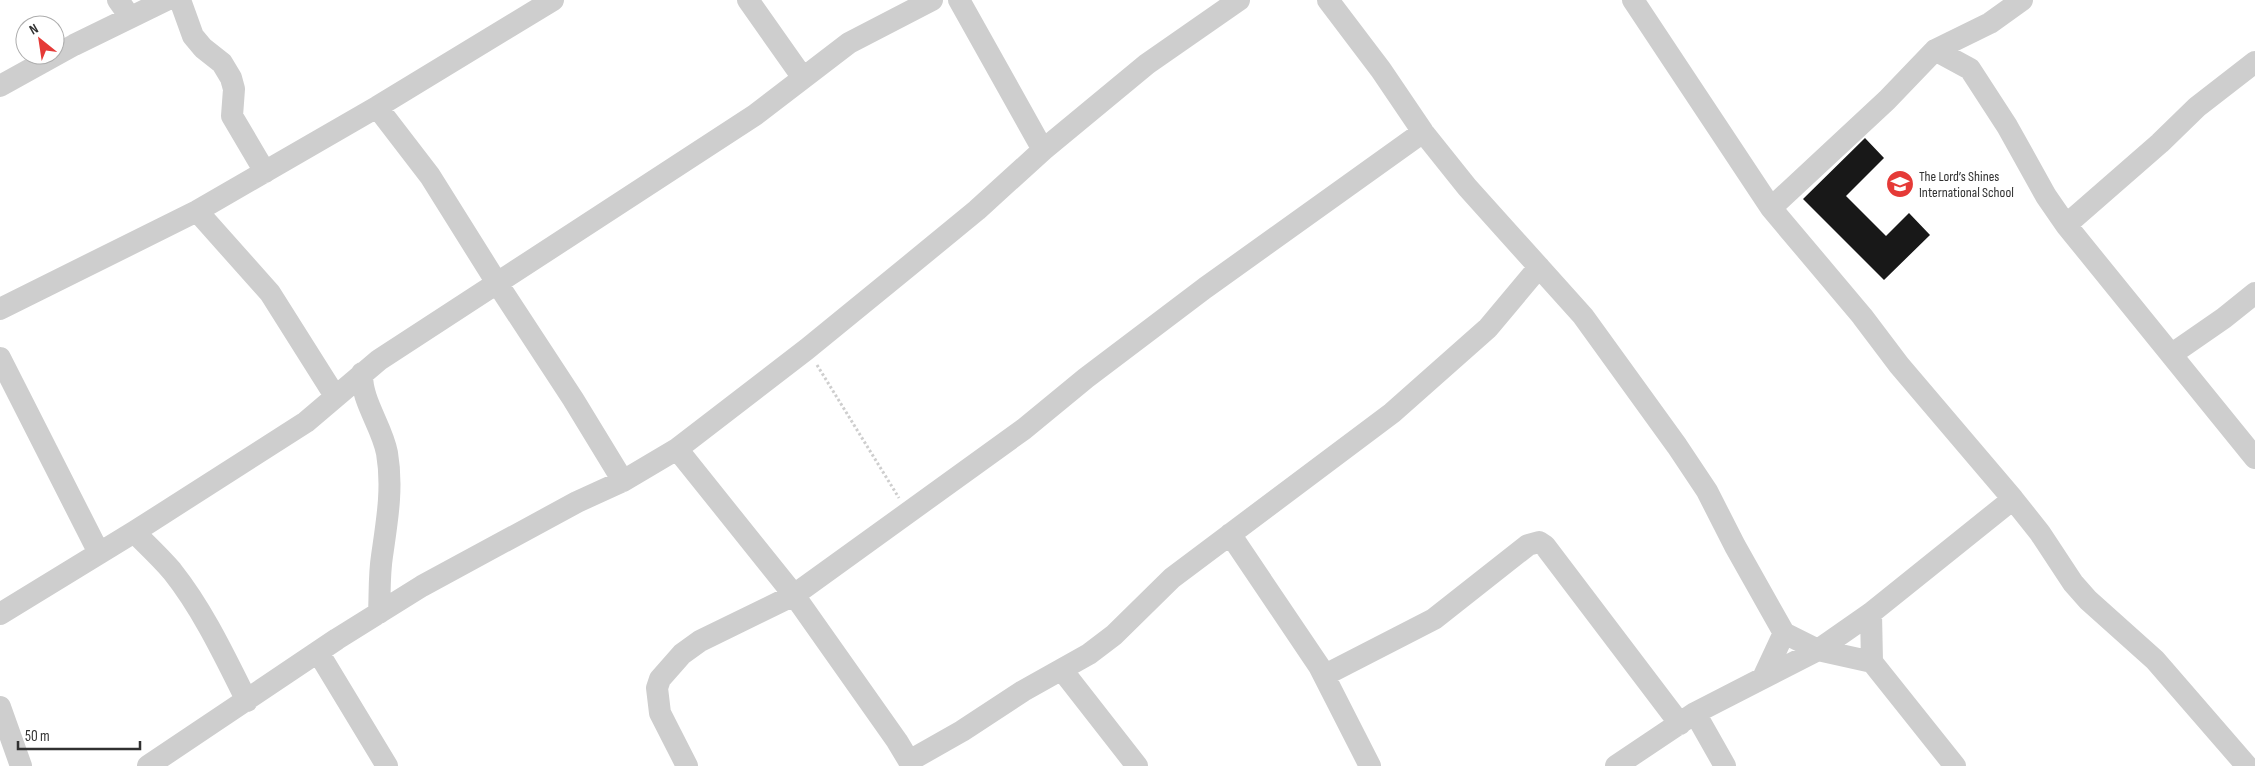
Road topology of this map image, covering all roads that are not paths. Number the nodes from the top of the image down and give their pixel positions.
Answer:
1 (166, 0) edge
2 (180, 0) edge
3 (553, 0) edge
4 (748, 0) edge
5 (932, 0) edge
6 (959, 0) edge
7 (1239, 0) edge
8 (1328, 0) edge
9 (1633, 0) edge
10 (2022, 0) edge
11 (124, 9) edge
12 (1935, 50) junction
13 (2255, 62) edge
14 (803, 78) junction
15 (0, 86) edge
16 (377, 107) junction
17 (1423, 132) junction
18 (1043, 150) junction
19 (264, 172) junction
20 (1771, 208) junction
21 (197, 211) junction
22 (2066, 225) junction
23 (1539, 267) junction
24 (497, 283) junction
25 (2255, 293) edge
26 (0, 309) edge
27 (2172, 354) junction
28 (0, 358) edge
29 (362, 373) junction
30 (335, 396) junction
31 (677, 449) junction
32 (2255, 458) edge
33 (623, 481) junction
34 (2013, 499) junction
35 (134, 532) junction
36 (1230, 534) junction
37 (99, 553) junction
38 (794, 595) junction
39 (379, 613) junction
40 (1871, 613) junction
41 (0, 614) edge
42 (1784, 634) junction
43 (1818, 650) junction
44 (318, 652) junction
45 (1872, 662) junction
46 (1062, 670) junction
47 (1325, 676) junction
48 (1763, 678) junction
49 (247, 701) junction
50 (0, 707) edge
51 (1688, 718) junction
52 (911, 763) edge
53 (21, 766) edge
54 (148, 766) edge
55 (387, 766) edge
56 (687, 766) edge
57 (1137, 766) edge
58 (1370, 766) edge
59 (1616, 766) edge
60 (1724, 766) edge
61 (1955, 766) edge
62 (2247, 766) edge

1 - 11 street
2 - 19 street
3 - 16 street
4 - 14 street
5 - 14 street
6 - 18 street
7 - 18 street
8 - 17 street
9 - 20 street
10 - 12 street
11 - 15 street
12 - 20 street
12 - 22 street
13 - 22 street
14 - 24 street
16 - 19 street
16 - 24 street
17 - 23 street
17 - 38 street
18 - 31 street
19 - 21 street
20 - 34 street
21 - 26 street
21 - 30 street
22 - 27 street
23 - 36 street
23 - 42 street
24 - 29 street
24 - 33 street
25 - 27 street
27 - 32 street
28 - 37 street
29 - 30 street
29 - 39 street
30 - 35 street
31 - 33 street
31 - 38 street
33 - 39 street
34 - 40 street
34 - 62 street
35 - 37 street
35 - 49 street
36 - 46 street
36 - 47 street
37 - 41 street
38 - 52 street
38 - 56 street
39 - 44 street
40 - 43 street
40 - 45 street
42 - 43 street
42 - 48 street
43 - 45 street
43 - 48 street
44 - 49 street
44 - 55 street
45 - 61 street
46 - 52 street
46 - 57 street
47 - 51 street
47 - 58 street
48 - 51 street
49 - 54 street
50 - 53 street
51 - 59 street
51 - 60 street

